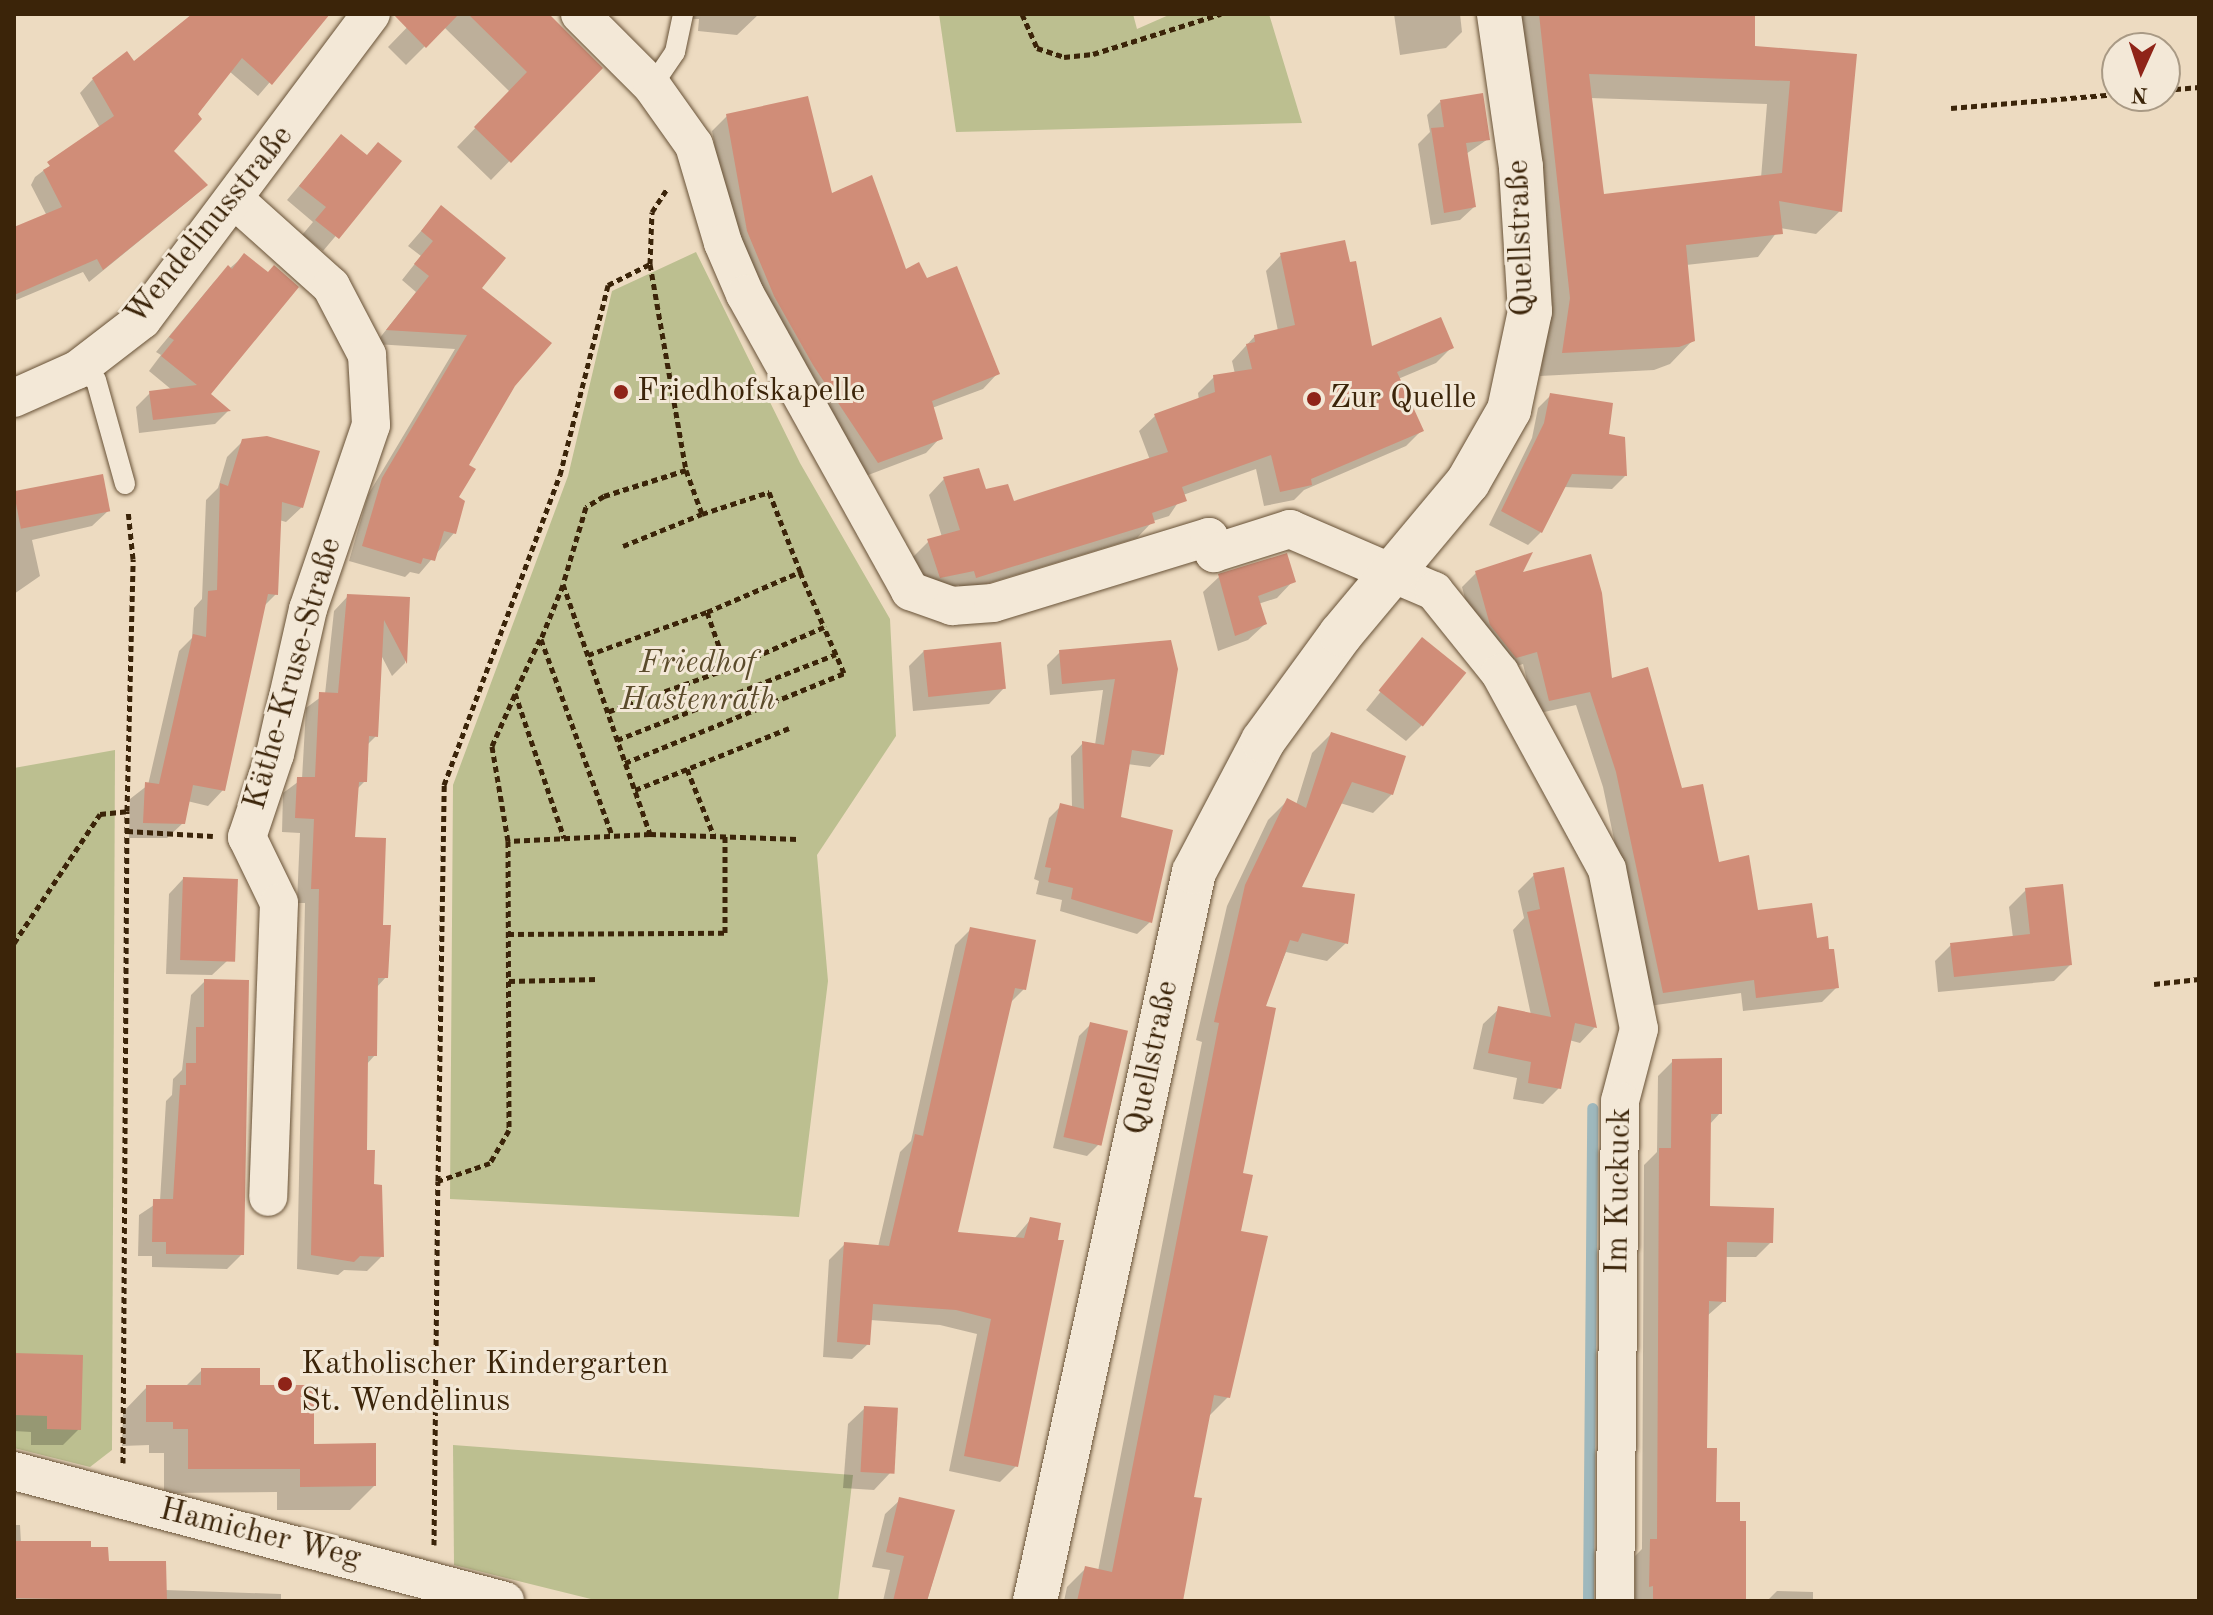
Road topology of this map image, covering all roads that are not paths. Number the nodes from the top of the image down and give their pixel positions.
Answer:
1 (371, 14) edge
2 (580, 14) edge
3 (683, 14) edge
4 (1499, 14) edge
5 (652, 86) junction
6 (235, 200) junction
7 (77, 370) junction
8 (14, 398) edge
9 (125, 484) road end
10 (1398, 571) junction
11 (268, 1197) dead end
12 (14, 1471) edge
13 (433, 1591) edge
14 (505, 1601) edge
15 (1035, 1601) edge
16 (1615, 1601) edge

1 - 6 street, Wendelinusstraße
2 - 5 street
3 - 5 lane
4 - 10 main road, Quellstraße
5 - 10 street
6 - 7 street, Wendelinusstraße
6 - 11 street, Käthe-Kruse-Straße
7 - 8 street, Wendelinusstraße
7 - 9 lane
10 - 15 main road, Quellstraße
10 - 16 street, Im Kuckuck
12 - 13 street, Hamicher Weg
13 - 14 street, Hamicher Weg

